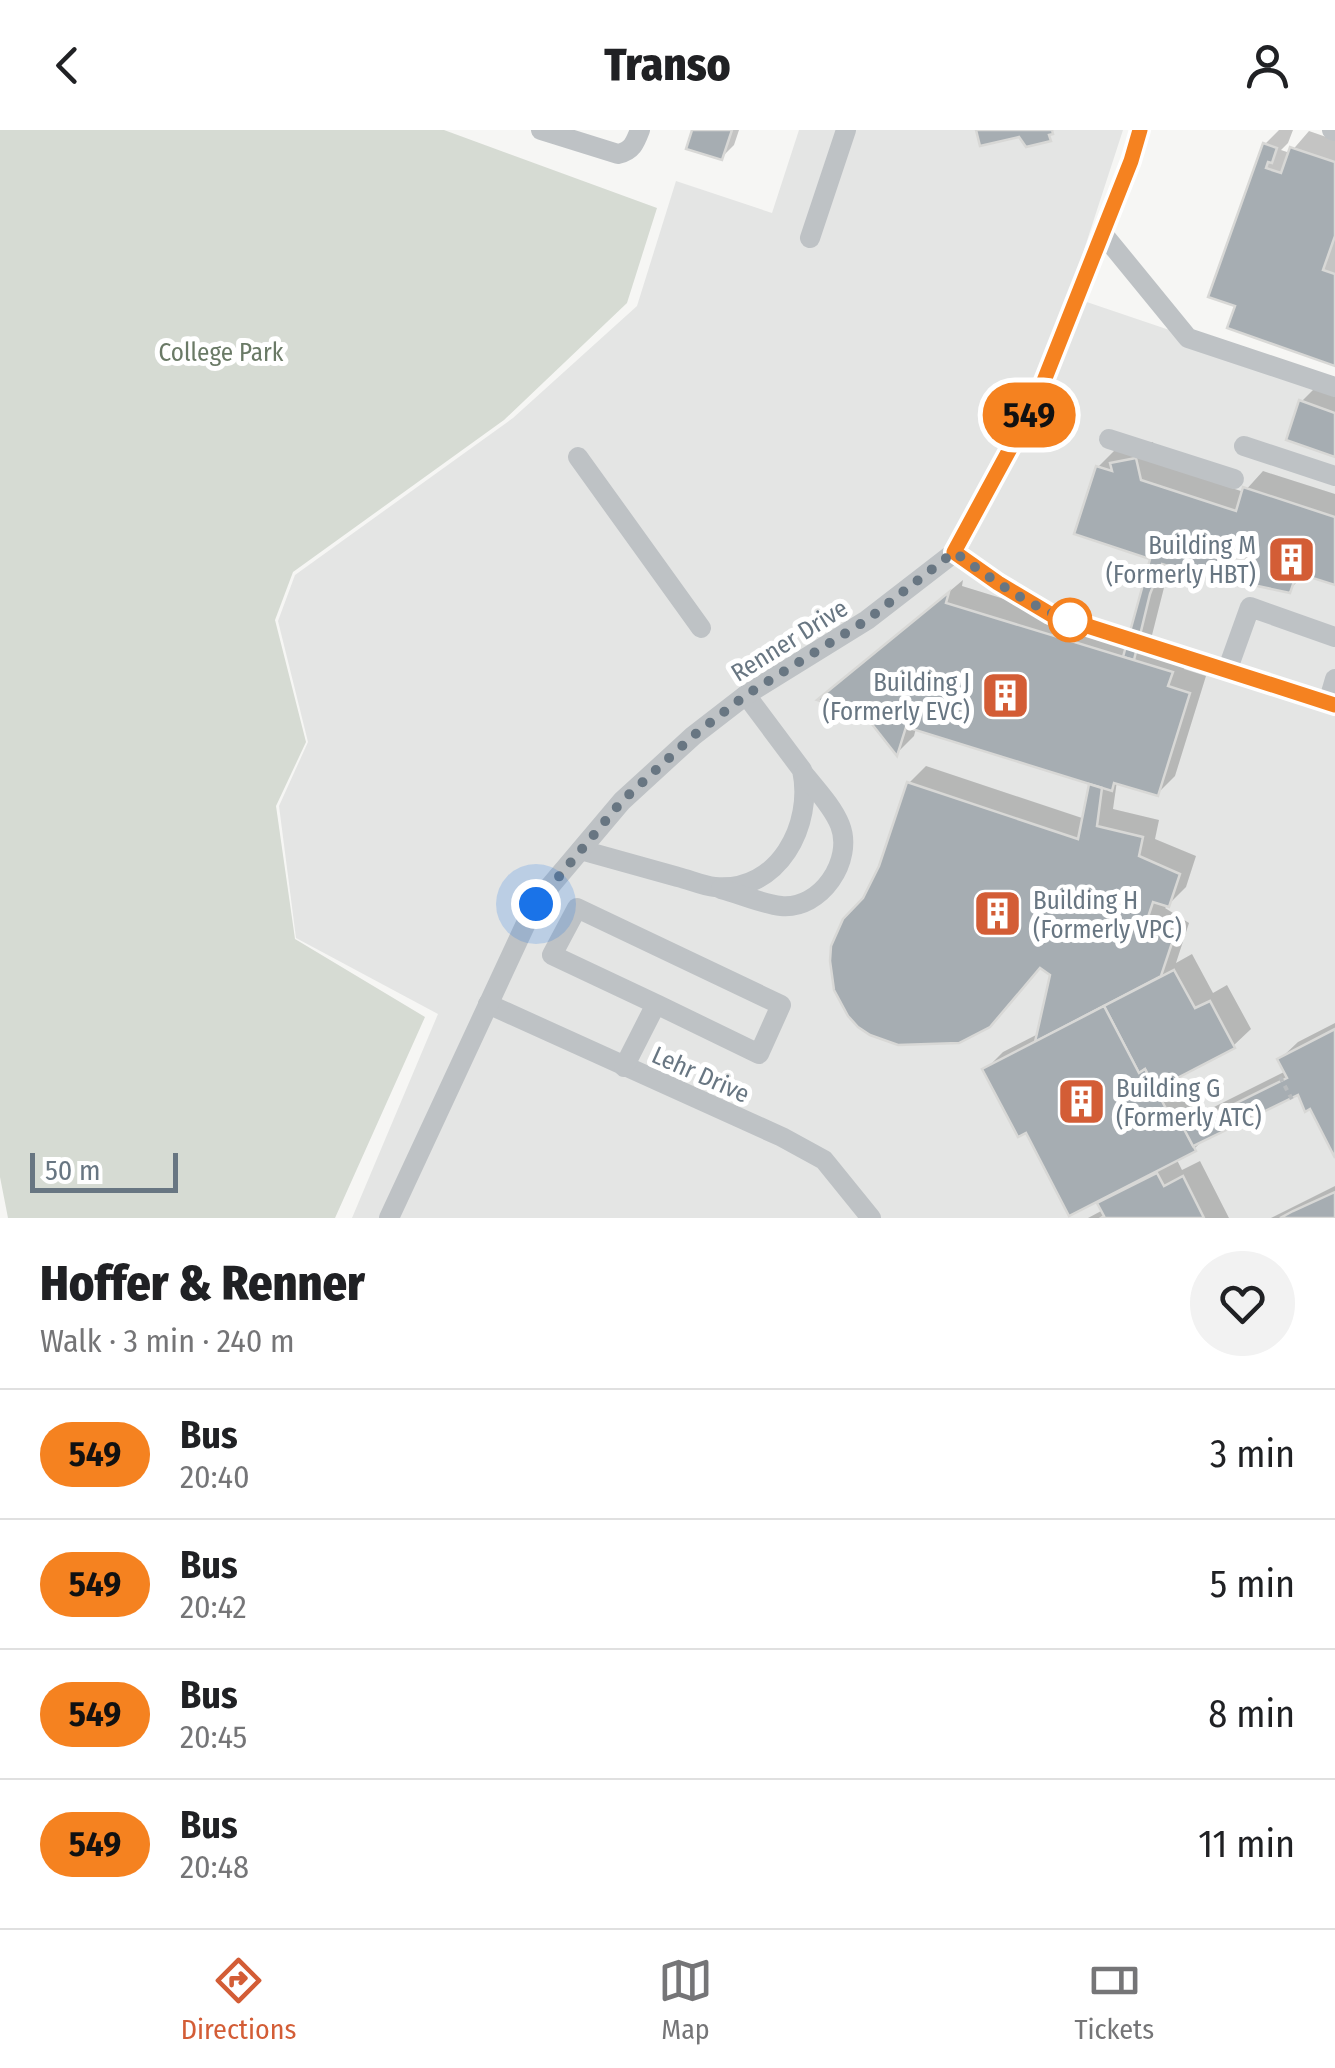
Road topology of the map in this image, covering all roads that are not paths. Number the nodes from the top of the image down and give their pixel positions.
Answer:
1 (541, 130) edge
2 (640, 130) edge
3 (846, 130) edge
4 (1140, 130) edge
5 (1103, 234) junction
6 (810, 238) dead end
7 (1335, 388) edge
8 (1110, 439) dead end
9 (1244, 446) dead end
10 (578, 457) dead end
11 (1335, 476) edge
12 (1234, 479) dead end
13 (954, 552) junction
14 (702, 628) dead end
15 (1335, 637) edge
16 (1226, 670) junction
17 (1335, 679) edge
18 (746, 695) junction
19 (1332, 704) edge
20 (802, 770) junction
21 (582, 850) junction
22 (715, 887) junction
23 (488, 1004) junction
24 (656, 1004) junction
25 (624, 1067) junction
26 (390, 1218) edge
27 (871, 1218) edge

1 - 2 street
3 - 6 street
4 - 5 street, Renner Drive
5 - 7 street
5 - 13 street, Renner Drive
8 - 12 street
9 - 11 street
10 - 14 street
13 - 16 street
13 - 18 street, Renner Drive
15 - 16 street
16 - 19 street
17 - 19 street
18 - 20 street
18 - 21 street, Renner Drive
20 - 22 street
20 - 22 street
21 - 22 street
21 - 23 street, Renner Drive
23 - 25 street, Lehr Drive
23 - 26 street, Renner Drive
24 - 24 street
24 - 25 street
25 - 27 street, Lehr Drive

